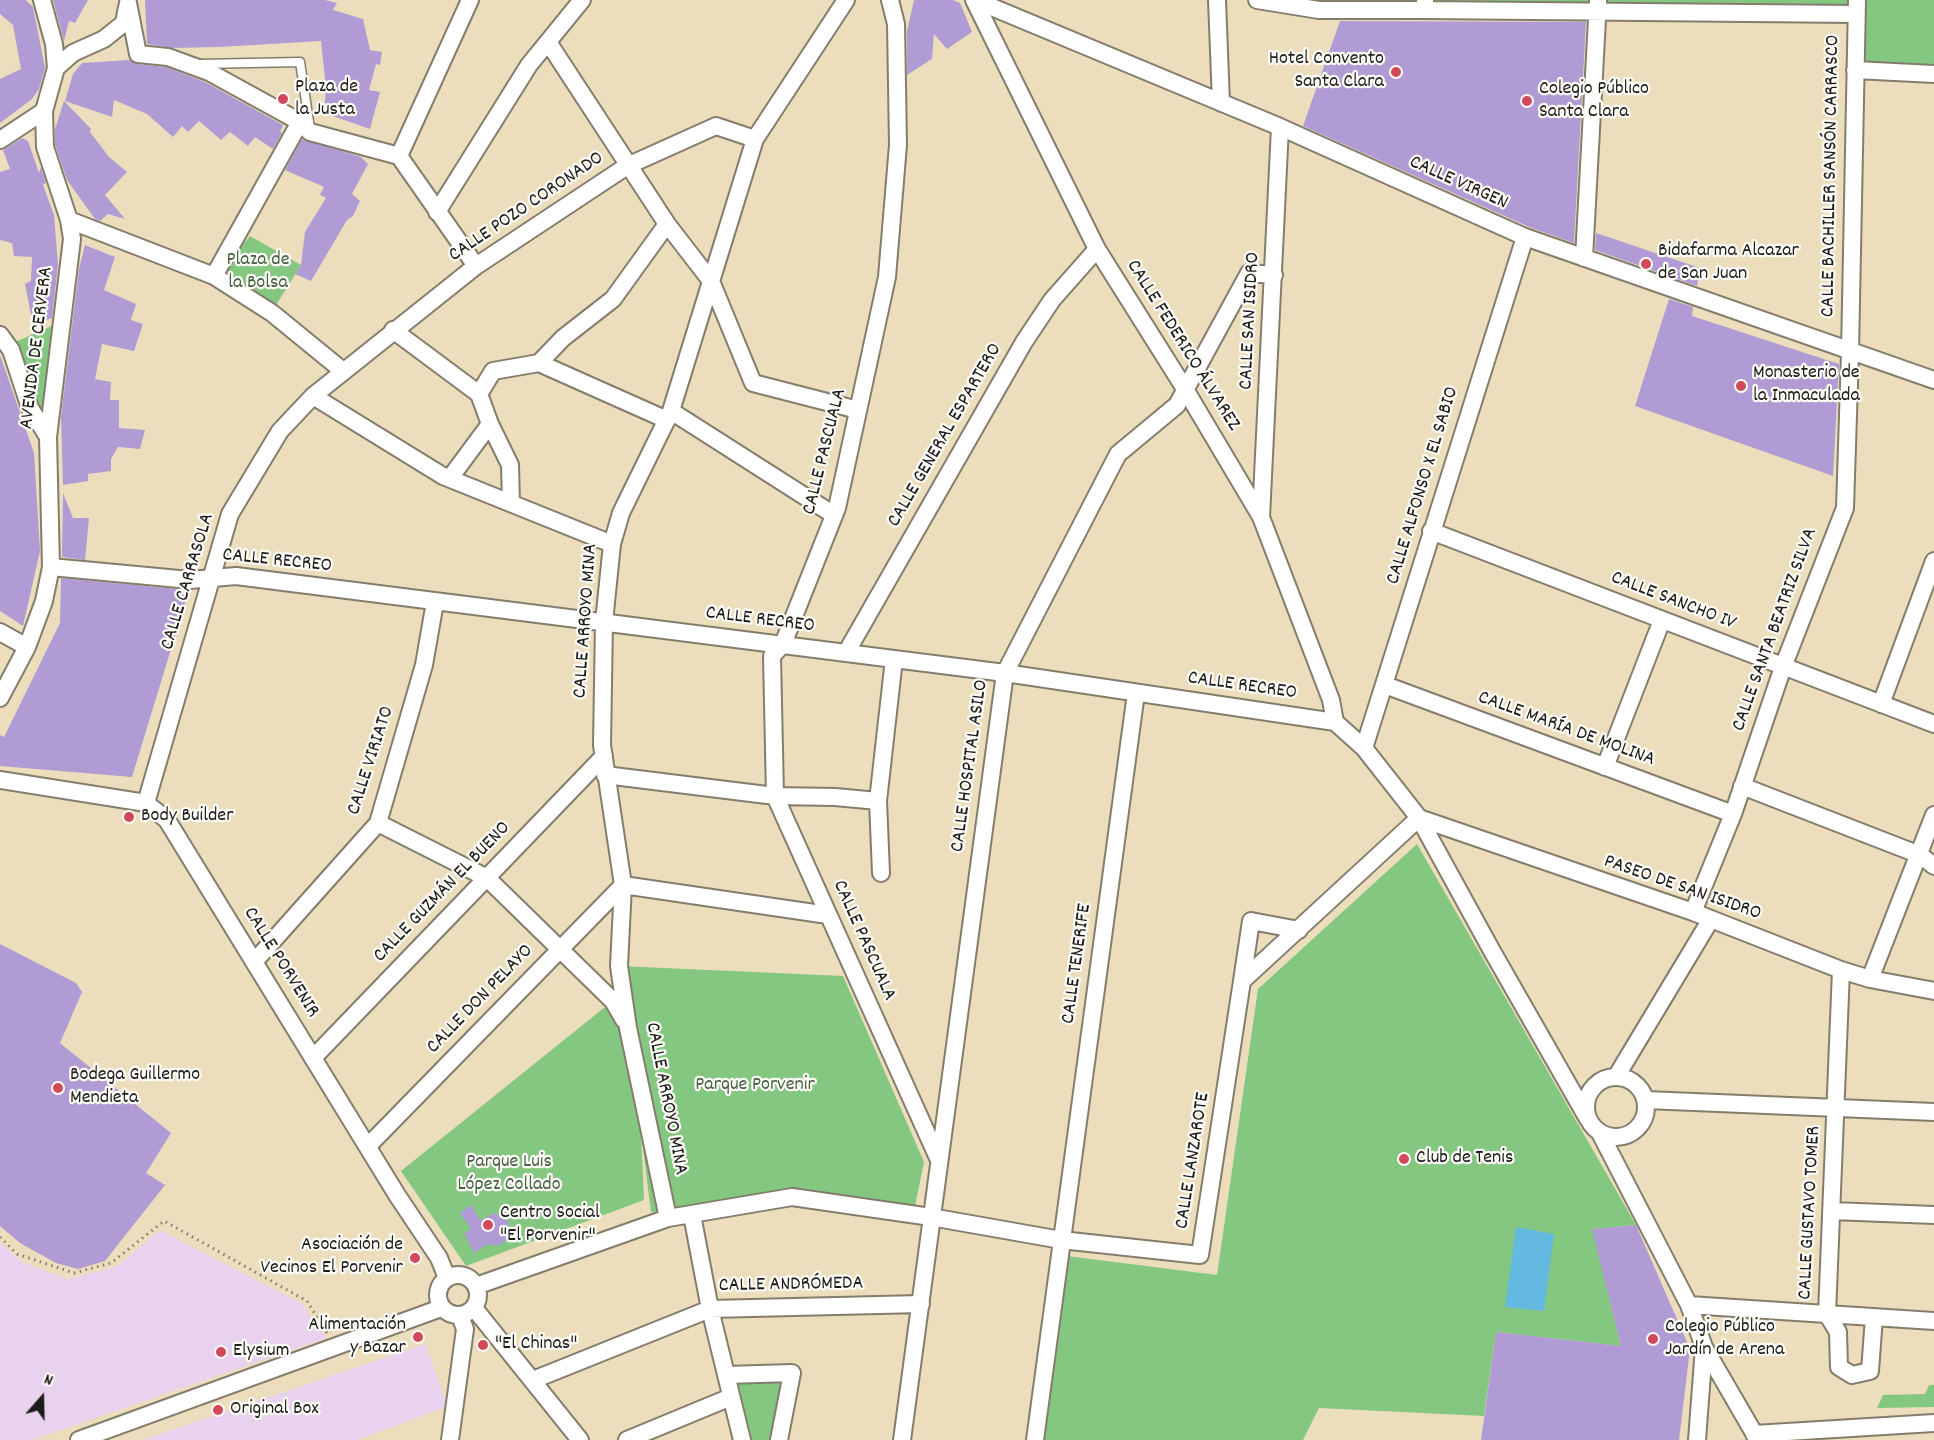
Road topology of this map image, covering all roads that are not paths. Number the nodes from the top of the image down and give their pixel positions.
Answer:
1 (42, 0) edge
2 (470, 0) edge
3 (582, 0) edge
4 (846, 0) edge
5 (890, 0) edge
6 (974, 0) edge
7 (1217, 0) edge
8 (1257, 0) edge
9 (128, 2) edge
10 (1425, 5) edge
11 (1598, 5) edge
12 (1857, 7) edge
13 (548, 42) junction
14 (188, 64) junction
15 (56, 68) junction
16 (1855, 70) junction
17 (1934, 74) edge
18 (1221, 103) junction
19 (44, 111) junction
20 (305, 127) junction
21 (1280, 127) junction
22 (755, 139) junction
23 (0, 140) edge
24 (399, 156) junction
25 (627, 166) junction
26 (417, 183) junction
27 (455, 183) junction
28 (437, 212) junction
29 (69, 220) junction
30 (667, 224) junction
31 (1525, 237) junction
32 (1097, 249) junction
33 (1584, 258) junction
34 (476, 266) junction
35 (1274, 274) junction
36 (214, 276) junction
37 (711, 281) junction
38 (393, 330) junction
39 (0, 335) edge
40 (1850, 353) junction
41 (539, 363) junction
42 (343, 371) junction
43 (1934, 381) edge
44 (1185, 389) junction
45 (479, 394) junction
46 (313, 396) junction
47 (858, 410) junction
48 (669, 415) junction
49 (490, 424) junction
50 (48, 436) junction
51 (450, 478) junction
52 (511, 503) junction
53 (834, 514) junction
54 (1261, 517) junction
55 (1431, 531) junction
56 (612, 544) junction
57 (1934, 561) edge
58 (51, 567) junction
59 (212, 576) junction
60 (435, 602) junction
61 (1662, 620) junction
62 (604, 622) junction
63 (0, 632) edge
64 (783, 645) junction
65 (27, 646) junction
66 (846, 653) junction
67 (894, 659) junction
68 (1783, 667) junction
69 (1005, 673) junction
70 (1385, 685) junction
71 (1136, 693) junction
72 (0, 698) edge
73 (1881, 704) junction
74 (1335, 722) junction
75 (1934, 724) edge
76 (1364, 748) junction
77 (604, 756) junction
78 (1605, 766) junction
79 (605, 775) junction
80 (0, 780) edge
81 (1742, 786) junction
82 (775, 796) junction
83 (878, 801) junction
84 (146, 803) junction
85 (1733, 814) junction
86 (1934, 815) edge
87 (1419, 818) junction
88 (378, 823) junction
89 (1920, 855) junction
90 (1934, 866) edge
91 (881, 873) dead end
92 (487, 878) junction
93 (623, 885) junction
94 (1693, 912) junction
95 (828, 915) junction
96 (1711, 919) junction
97 (1299, 930) junction
98 (560, 949) junction
99 (254, 962) junction
100 (1841, 970) junction
101 (1870, 979) junction
102 (1242, 981) junction
103 (1934, 991) edge
104 (628, 1028) junction
105 (313, 1058) junction
106 (1616, 1077) junction
107 (1646, 1100) junction
108 (1837, 1107) junction
109 (1934, 1112) edge
110 (1588, 1119) junction
111 (1600, 1132) junction
112 (369, 1145) junction
113 (938, 1158) junction
114 (1832, 1211) junction
115 (692, 1215) junction
116 (1934, 1215) edge
117 (930, 1217) junction
118 (668, 1218) junction
119 (1061, 1240) junction
120 (447, 1278) junction
121 (476, 1286) junction
122 (921, 1304) junction
123 (1689, 1305) junction
124 (441, 1308) junction
125 (710, 1309) junction
126 (467, 1312) junction
127 (1827, 1314) junction
128 (1874, 1317) junction
129 (1934, 1321) edge
130 (1704, 1347) junction
131 (726, 1375) junction
132 (533, 1380) junction
133 (731, 1397) junction
134 (1934, 1423) edge
135 (1756, 1437) edge
136 (79, 1440) edge
137 (450, 1440) edge
138 (580, 1440) edge
139 (627, 1440) edge
140 (742, 1440) edge
141 (779, 1440) edge
142 (902, 1440) edge
143 (1035, 1440) edge
144 (1697, 1440) edge

1 - 15 street, AVENIDA DE CERVERA
2 - 24 street
3 - 13 street
4 - 22 street, CALLE ARROYO MINA
5 - 47 street, CALLE PASCUALA
6 - 18 street, CALLE VIRGEN
6 - 32 street, CALLE FEDERICO ÁLVAREZ
7 - 18 street
8 - 10 street
9 - 14 street
9 - 15 street
10 - 11 street
11 - 12 street
11 - 33 street
12 - 16 street, CALLE BACHILLER SANSÓN CARRASCO
13 - 25 street
13 - 27 street
14 - 20 street
14 - 20 lane
15 - 19 street, AVENIDA DE CERVERA
16 - 17 street
16 - 40 street, CALLE BACHILLER SANSÓN CARRASCO
18 - 21 street, CALLE VIRGEN
19 - 23 street
19 - 29 street, AVENIDA DE CERVERA
20 - 24 street
20 - 36 street
21 - 31 street, CALLE VIRGEN
21 - 35 street, CALLE SAN ISIDRO
22 - 25 street, CALLE POZO CORONADO
22 - 37 street, CALLE ARROYO MINA
24 - 26 street
25 - 30 street
25 - 34 street, CALLE POZO CORONADO
26 - 27 street
26 - 28 street
27 - 28 street
28 - 34 street
29 - 36 street
29 - 50 street, AVENIDA DE CERVERA
30 - 37 street
30 - 41 street
31 - 33 street, CALLE VIRGEN
31 - 55 street, CALLE ALFONSO X EL SABIO
32 - 44 street, CALLE FEDERICO ÁLVAREZ
32 - 66 street, CALLE GENERAL ESPARTERO
33 - 40 street, CALLE VIRGEN
34 - 38 street, CALLE POZO CORONADO
35 - 44 street, CALLE HOSPITAL ASILO
35 - 54 street, CALLE SAN ISIDRO
36 - 42 street
37 - 47 street
37 - 48 street, CALLE ARROYO MINA
38 - 42 street, CALLE POZO CORONADO
38 - 45 street
39 - 50 street
40 - 43 street, CALLE VIRGEN
40 - 68 street, CALLE SANTA BEATRIZ SILVA
41 - 45 street
41 - 48 street
42 - 46 street, CALLE CARRASOLA
44 - 54 street, CALLE FEDERICO ÁLVAREZ
44 - 69 street, CALLE HOSPITAL ASILO
45 - 49 street
46 - 51 street
46 - 59 street, CALLE CARRASOLA
47 - 53 street, CALLE PASCUALA
48 - 53 street
48 - 56 street, CALLE ARROYO MINA
49 - 51 street
49 - 52 street
50 - 58 street, AVENIDA DE CERVERA
51 - 52 street
52 - 56 street
53 - 64 street, CALLE PASCUALA
54 - 74 street, CALLE FEDERICO ÁLVAREZ
55 - 61 street, CALLE SANCHO IV
55 - 70 street, CALLE ALFONSO X EL SABIO
56 - 62 street, CALLE ARROYO MINA
57 - 73 street
58 - 59 street, CALLE RECREO
58 - 65 street, AVENIDA DE CERVERA
59 - 60 street, CALLE RECREO
59 - 84 street, CALLE CARRASOLA
60 - 62 street, CALLE RECREO
60 - 88 street, CALLE VIRIATO
61 - 68 street, CALLE SANCHO IV
61 - 78 street
62 - 64 street, CALLE RECREO
62 - 77 street, CALLE ARROYO MINA
63 - 65 street
64 - 66 street, CALLE RECREO
64 - 82 street, CALLE PASCUALA
65 - 72 street, AVENIDA DE CERVERA
66 - 67 street, CALLE RECREO
67 - 69 street, CALLE RECREO
67 - 83 street
68 - 73 street, CALLE SANCHO IV
68 - 81 street, CALLE SANTA BEATRIZ SILVA
69 - 71 street, CALLE RECREO
69 - 113 street, CALLE HOSPITAL ASILO
70 - 76 street, CALLE ALFONSO X EL SABIO
70 - 78 street, CALLE MARÍA DE MOLINA
71 - 74 street, CALLE RECREO
71 - 119 street, CALLE TENERIFE
73 - 75 street, CALLE SANCHO IV
74 - 76 street
76 - 87 street
77 - 79 street, CALLE ARROYO MINA
77 - 92 street, CALLE GUZMÁN EL BUENO
78 - 85 street, CALLE MARÍA DE MOLINA
79 - 82 street
79 - 93 street, CALLE ARROYO MINA
80 - 84 street
81 - 85 street, CALLE SANTA BEATRIZ SILVA
81 - 89 street
82 - 83 street
82 - 95 street, CALLE PASCUALA
83 - 91 street
84 - 99 street, CALLE PORVENIR
85 - 94 street, CALLE SANTA BEATRIZ SILVA
86 - 89 street
87 - 94 street, PASEO DE SAN ISIDRO
87 - 97 street
87 - 110 street
88 - 92 street
88 - 99 street, CALLE VIRIATO
89 - 90 street
89 - 101 street
92 - 98 street
92 - 105 street, CALLE GUZMÁN EL BUENO
93 - 95 street
93 - 98 street, CALLE DON PELAYO
93 - 104 street, CALLE ARROYO MINA
94 - 96 street, PASEO DE SAN ISIDRO
95 - 113 street, CALLE PASCUALA
96 - 100 street, PASEO DE SAN ISIDRO
96 - 106 street
97 - 102 street
97 - 102 street, CALLE LANZAROTE
98 - 104 street
98 - 112 street, CALLE DON PELAYO
99 - 105 street, CALLE PORVENIR
100 - 101 street, PASEO DE SAN ISIDRO
100 - 108 street, CALLE GUSTAVO TOMER
101 - 103 street, PASEO DE SAN ISIDRO
102 - 119 street, CALLE LANZAROTE
104 - 118 street, CALLE ARROYO MINA
105 - 112 street, CALLE PORVENIR
106 - 107 street
106 - 110 street
107 - 108 street
107 - 111 street
108 - 109 street
108 - 114 street, CALLE GUSTAVO TOMER
110 - 111 street
111 - 123 street
112 - 120 street, CALLE PORVENIR
113 - 117 street, CALLE HOSPITAL ASILO
114 - 116 street
114 - 127 street, CALLE GUSTAVO TOMER
115 - 117 street, CALLE LANZAROTE
115 - 118 street, CALLE LANZAROTE
115 - 125 street
117 - 119 street, CALLE LANZAROTE
117 - 122 street, CALLE HOSPITAL ASILO
118 - 121 street, CALLE LANZAROTE
119 - 143 street, CALLE TENERIFE
120 - 121 street
120 - 124 street
121 - 126 street
122 - 125 street, CALLE ANDRÓMEDA
122 - 142 street, CALLE HOSPITAL ASILO
123 - 127 street
123 - 130 street
124 - 126 street
124 - 136 street
125 - 131 street
125 - 132 street, CALLE ANDRÓMEDA
126 - 132 street
126 - 137 street
127 - 128 street
127 - 128 street, CALLE GUSTAVO TOMER
128 - 129 street
130 - 135 street
130 - 144 street
131 - 133 street
131 - 141 street
132 - 138 street
133 - 139 street
133 - 140 street
134 - 135 street

